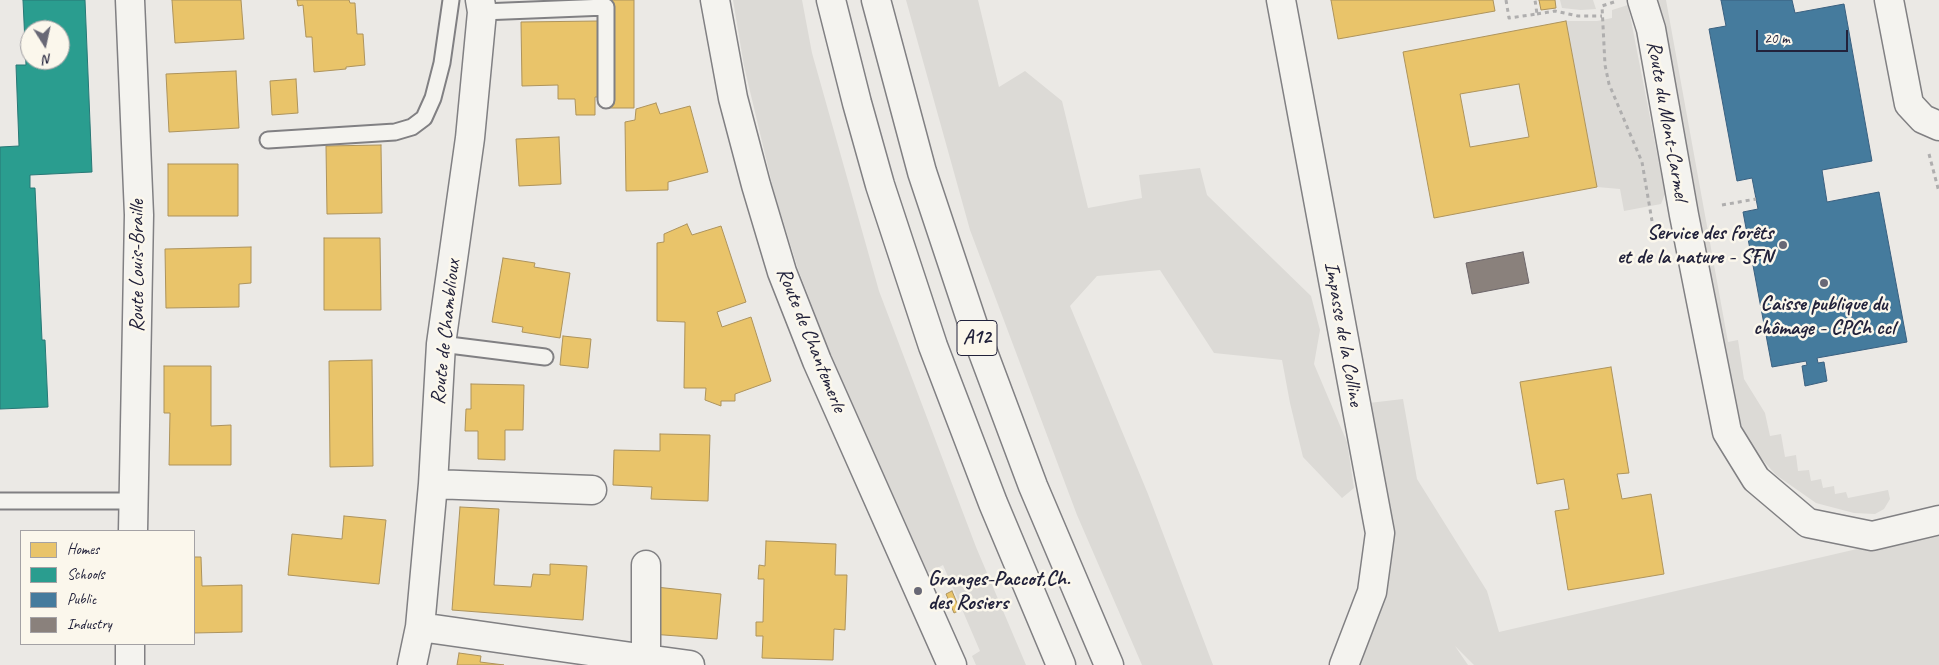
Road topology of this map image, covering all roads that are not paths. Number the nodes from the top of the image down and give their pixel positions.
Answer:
1 (130, 0) edge
2 (450, 0) edge
3 (715, 0) edge
4 (831, 0) edge
5 (876, 0) edge
6 (1281, 0) edge
7 (1642, 0) edge
8 (1889, 0) edge
9 (481, 6) edge
10 (606, 100) dead end
11 (1939, 126) edge
12 (268, 140) dead end
13 (441, 344) junction
14 (545, 357) dead end
15 (433, 484) junction
16 (592, 490) dead end
17 (0, 501) edge
18 (134, 501) junction
19 (1939, 520) edge
20 (133, 530) edge
21 (646, 565) dead end
22 (420, 627) junction
23 (130, 645) edge
24 (647, 662) edge
25 (130, 665) edge
26 (412, 665) edge
27 (690, 665) edge
28 (952, 665) edge
29 (1061, 665) edge
30 (1109, 665) edge
31 (1344, 665) edge

1 - 18 main road, Route Louis-Braille
2 - 12 lane
3 - 28 main road, Route de Chantemerle
4 - 29 main road, A12
5 - 30 main road, A12
6 - 31 main road, Impasse de la Colline
7 - 19 main road, Route du Mont-Carmel
8 - 11 main road
9 - 10 lane
9 - 13 main road, Route de Chamblioux
13 - 14 lane
13 - 15 main road, Route de Chamblioux
15 - 16 main road
15 - 22 main road, Route de Chamblioux
17 - 18 lane
18 - 20 main road, Route Louis-Braille
21 - 24 main road
22 - 24 main road
22 - 26 main road, Route de Chamblioux
23 - 25 main road
24 - 27 main road

